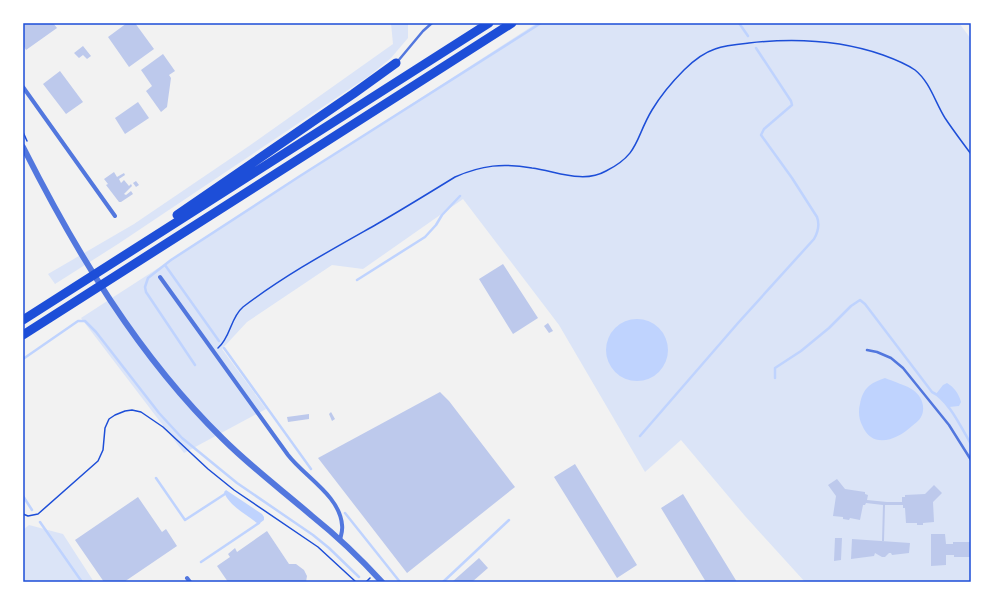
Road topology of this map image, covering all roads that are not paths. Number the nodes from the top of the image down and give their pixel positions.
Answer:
1 (432, 23) edge
2 (489, 23) edge
3 (512, 23) edge
4 (396, 63) joint
5 (23, 87) edge
6 (23, 147) edge
7 (115, 216) dead end
8 (160, 277) dead end
9 (72, 289) junction
10 (23, 320) edge
11 (23, 335) edge
12 (867, 350) dead end
13 (971, 460) edge
14 (340, 540) junction
15 (382, 582) edge

1 - 4 lane
2 - 9 highway
3 - 11 highway
4 - 9 highway
5 - 7 street
6 - 14 street
8 - 14 street
9 - 10 highway
12 - 13 lane
14 - 15 street

